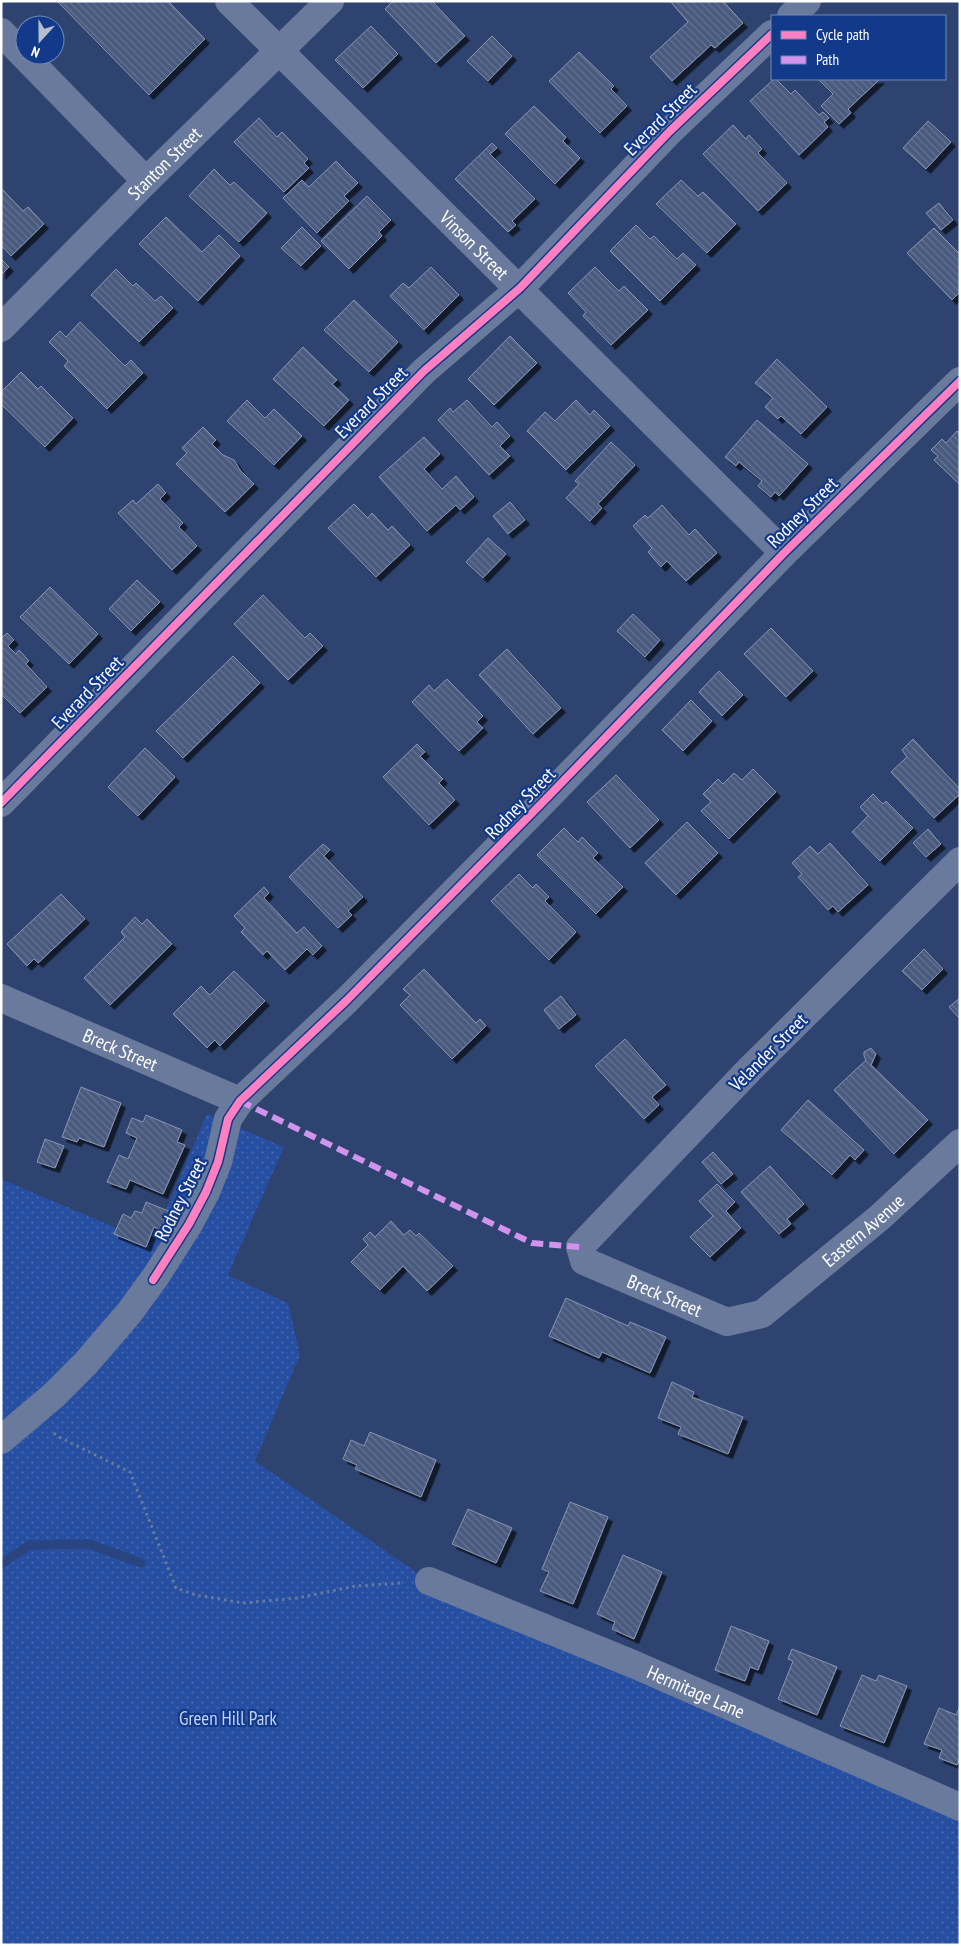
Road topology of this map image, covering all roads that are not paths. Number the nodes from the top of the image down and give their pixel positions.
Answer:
1 (229, 1) edge
2 (330, 1) edge
3 (807, 1) edge
4 (792, 15) edge
5 (1, 32) edge
6 (771, 35) edge
7 (279, 51) junction
8 (146, 181) junction
9 (520, 288) junction
10 (1, 328) edge
11 (960, 381) edge
12 (784, 553) junction
13 (1, 803) edge
14 (960, 861) edge
15 (1, 998) edge
16 (240, 1101) junction
17 (960, 1143) edge
18 (580, 1247) joint
19 (762, 1314) joint
20 (1, 1440) edge
21 (428, 1581) road end
22 (960, 1807) edge

1 - 7 street, Vinson Street
2 - 7 street, Stanton Street
3 - 4 street
5 - 8 street
6 - 9 street, Everard Street
7 - 8 street, Stanton Street
7 - 9 street, Vinson Street
8 - 10 street, Stanton Street
9 - 12 street, Vinson Street
9 - 13 street, Everard Street
11 - 12 street, Rodney Street
12 - 16 street, Rodney Street
14 - 18 street, Velander Street
15 - 16 street, Breck Street
16 - 20 street, Rodney Street
17 - 19 street, Eastern Avenue
18 - 19 street, Breck Street
21 - 22 street, Hermitage Lane

